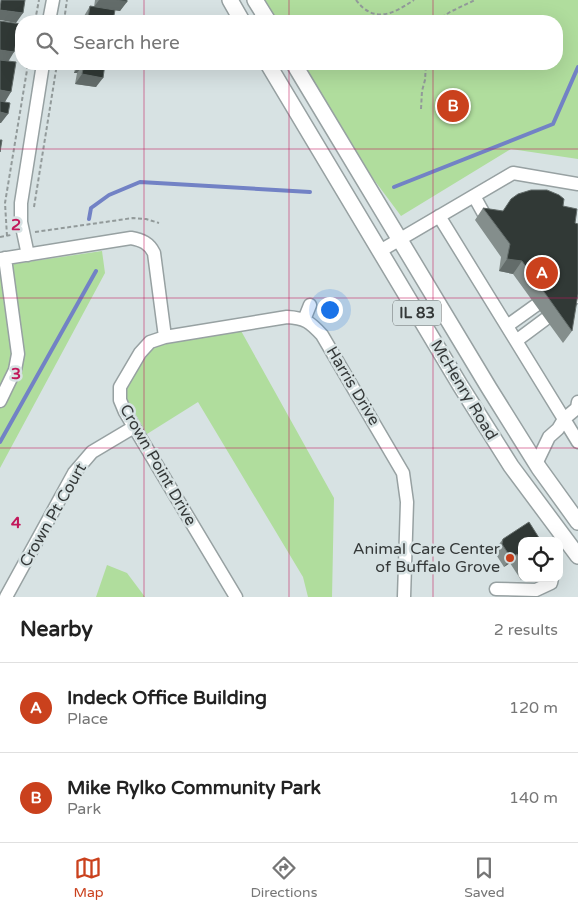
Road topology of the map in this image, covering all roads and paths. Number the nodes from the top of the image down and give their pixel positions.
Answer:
1 (39, 0) edge
2 (53, 0) edge
3 (67, 0) edge
4 (230, 0) edge
5 (255, 0) edge
6 (356, 0) edge
7 (414, 0) edge
8 (475, 0) edge
9 (36, 15) edge
10 (51, 15) edge
11 (65, 15) edge
12 (239, 15) edge
13 (264, 15) edge
14 (445, 15) edge
15 (27, 70) edge
16 (42, 70) edge
17 (56, 70) edge
18 (272, 70) edge
19 (298, 70) edge
20 (426, 70) edge
21 (421, 109) dead end
22 (578, 184) edge
23 (474, 196) junction
24 (34, 210) dead end
25 (440, 216) junction
26 (159, 223) dead end
27 (490, 223) edge
28 (23, 232) junction
29 (7, 236) dead end
30 (400, 239) junction
31 (380, 251) junction
32 (28, 255) junction
33 (2, 259) edge
34 (578, 275) edge
35 (578, 297) edge
36 (310, 305) dead end
37 (304, 320) junction
38 (507, 326) junction
39 (164, 337) junction
40 (516, 341) junction
41 (0, 400) edge
42 (578, 402) edge
43 (564, 419) junction
44 (134, 427) junction
45 (578, 442) edge
46 (536, 464) junction
47 (578, 522) edge
48 (560, 537) edge
49 (563, 540) edge
50 (578, 556) edge
51 (552, 582) edge
52 (496, 589) dead end
53 (1, 597) edge
54 (6, 597) edge
55 (236, 597) edge
56 (404, 597) edge

1 - 9 path
2 - 10 street
3 - 11 path
4 - 12 main road
5 - 13 main road
6 - 7 path
8 - 14 path
15 - 29 path
16 - 28 street
17 - 24 path
18 - 31 main road, McHenry Road / IL 83
19 - 30 main road, McHenry Road / IL 83
20 - 21 path
22 - 23 street
23 - 25 street
23 - 27 street
25 - 30 street
25 - 38 street
26 - 28 path
28 - 32 street
30 - 31 street
30 - 46 main road, McHenry Road / IL 83
31 - 48 main road, McHenry Road / IL 83
32 - 33 street
32 - 39 street
33 - 41 street
34 - 38 street
35 - 40 street
36 - 37 street
37 - 39 street
37 - 56 street, Harris Drive
38 - 40 street
39 - 44 street, Crown Point Drive
40 - 43 street
42 - 43 street
43 - 45 street
43 - 46 street
44 - 54 street, Crown Pt Court
44 - 55 street, Crown Point Drive
46 - 47 main road, McHenry Road / IL 83
49 - 50 main road, McHenry Road / IL 83
51 - 52 street
53 - 54 street, Crown Pt Court

